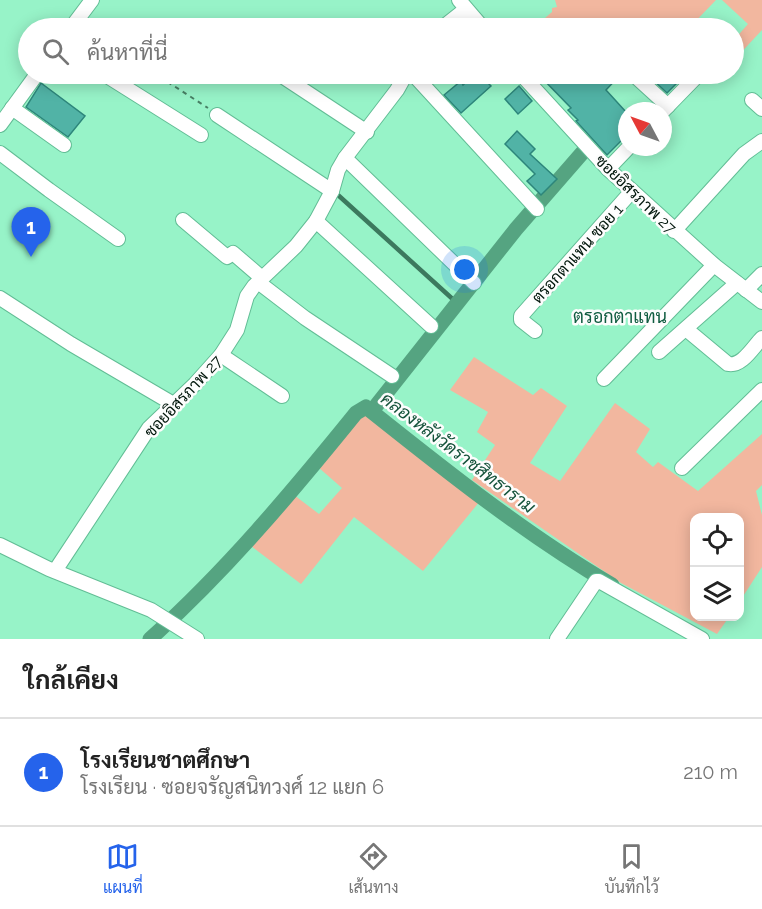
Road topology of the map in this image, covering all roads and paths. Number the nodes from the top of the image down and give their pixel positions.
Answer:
1 (92, 0) edge
2 (463, 4) edge
3 (78, 18) edge
4 (451, 18) edge
5 (475, 18) edge
6 (30, 84) edge
7 (121, 84) edge
8 (171, 84) edge
9 (294, 84) edge
10 (400, 84) edge
11 (422, 84) edge
12 (530, 84) edge
13 (642, 84) edge
14 (689, 84) edge
15 (659, 102) edge
16 (671, 102) edge
17 (12, 108) junction
18 (216, 116) joint
19 (0, 125) edge
20 (367, 132) junction
21 (201, 135) dead end
22 (762, 141) edge
23 (64, 145) dead end
24 (0, 153) edge
25 (620, 156) edge
26 (345, 158) junction
27 (608, 169) junction
28 (332, 191) junction
29 (632, 191) junction
30 (537, 209) dead end
31 (183, 220) dead end
32 (316, 221) junction
33 (674, 231) junction
34 (118, 239) dead end
35 (714, 265) junction
36 (762, 274) edge
37 (260, 280) junction
38 (474, 283) dead end
39 (742, 286) junction
40 (0, 298) edge
41 (762, 302) edge
42 (431, 326) dead end
43 (686, 329) junction
44 (535, 331) dead end
45 (762, 338) edge
46 (659, 352) dead end
47 (221, 355) junction
48 (392, 376) dead end
49 (604, 379) dead end
50 (762, 390) edge
51 (282, 396) dead end
52 (175, 405) junction
53 (682, 468) dead end
54 (0, 545) edge
55 (55, 571) junction
56 (193, 638) edge
57 (557, 639) edge
58 (702, 639) edge

1 - 3 street
2 - 4 street
2 - 5 street
6 - 17 street
7 - 21 street
8 - 18 path
9 - 20 street
10 - 20 street, ซอยอิสรภาพ 27
11 - 30 street
12 - 27 street, ซอยอิสรภาพ 27
13 - 15 street
14 - 16 street
17 - 19 street
17 - 23 street
18 - 28 street
20 - 26 street, ซอยอิสรภาพ 27
22 - 33 street
24 - 34 street
25 - 27 street
26 - 28 street, ซอยอิสรภาพ 27
26 - 38 street
27 - 29 street, ซอยอิสรภาพ 27
28 - 32 street, ซอยอิสรภาพ 27
29 - 33 street, ซอยอิสรภาพ 27
29 - 44 street, ตรอกตาแทน ซอย 1
31 - 37 street
32 - 37 street, ซอยอิสรภาพ 27
32 - 42 street
33 - 35 street, ซอยอิสรภาพ 27
35 - 39 street, ซอยอิสรภาพ 27
35 - 49 street
36 - 39 street
37 - 47 street, ซอยอิสรภาพ 27
37 - 48 street
39 - 41 street, ซอยอิสรภาพ 27
39 - 43 street
40 - 52 street
43 - 45 street
43 - 46 street
47 - 51 street
47 - 52 street, ซอยอิสรภาพ 27
50 - 53 street
52 - 55 street, ซอยอิสรภาพ 27
54 - 55 street
55 - 56 street
57 - 58 street

